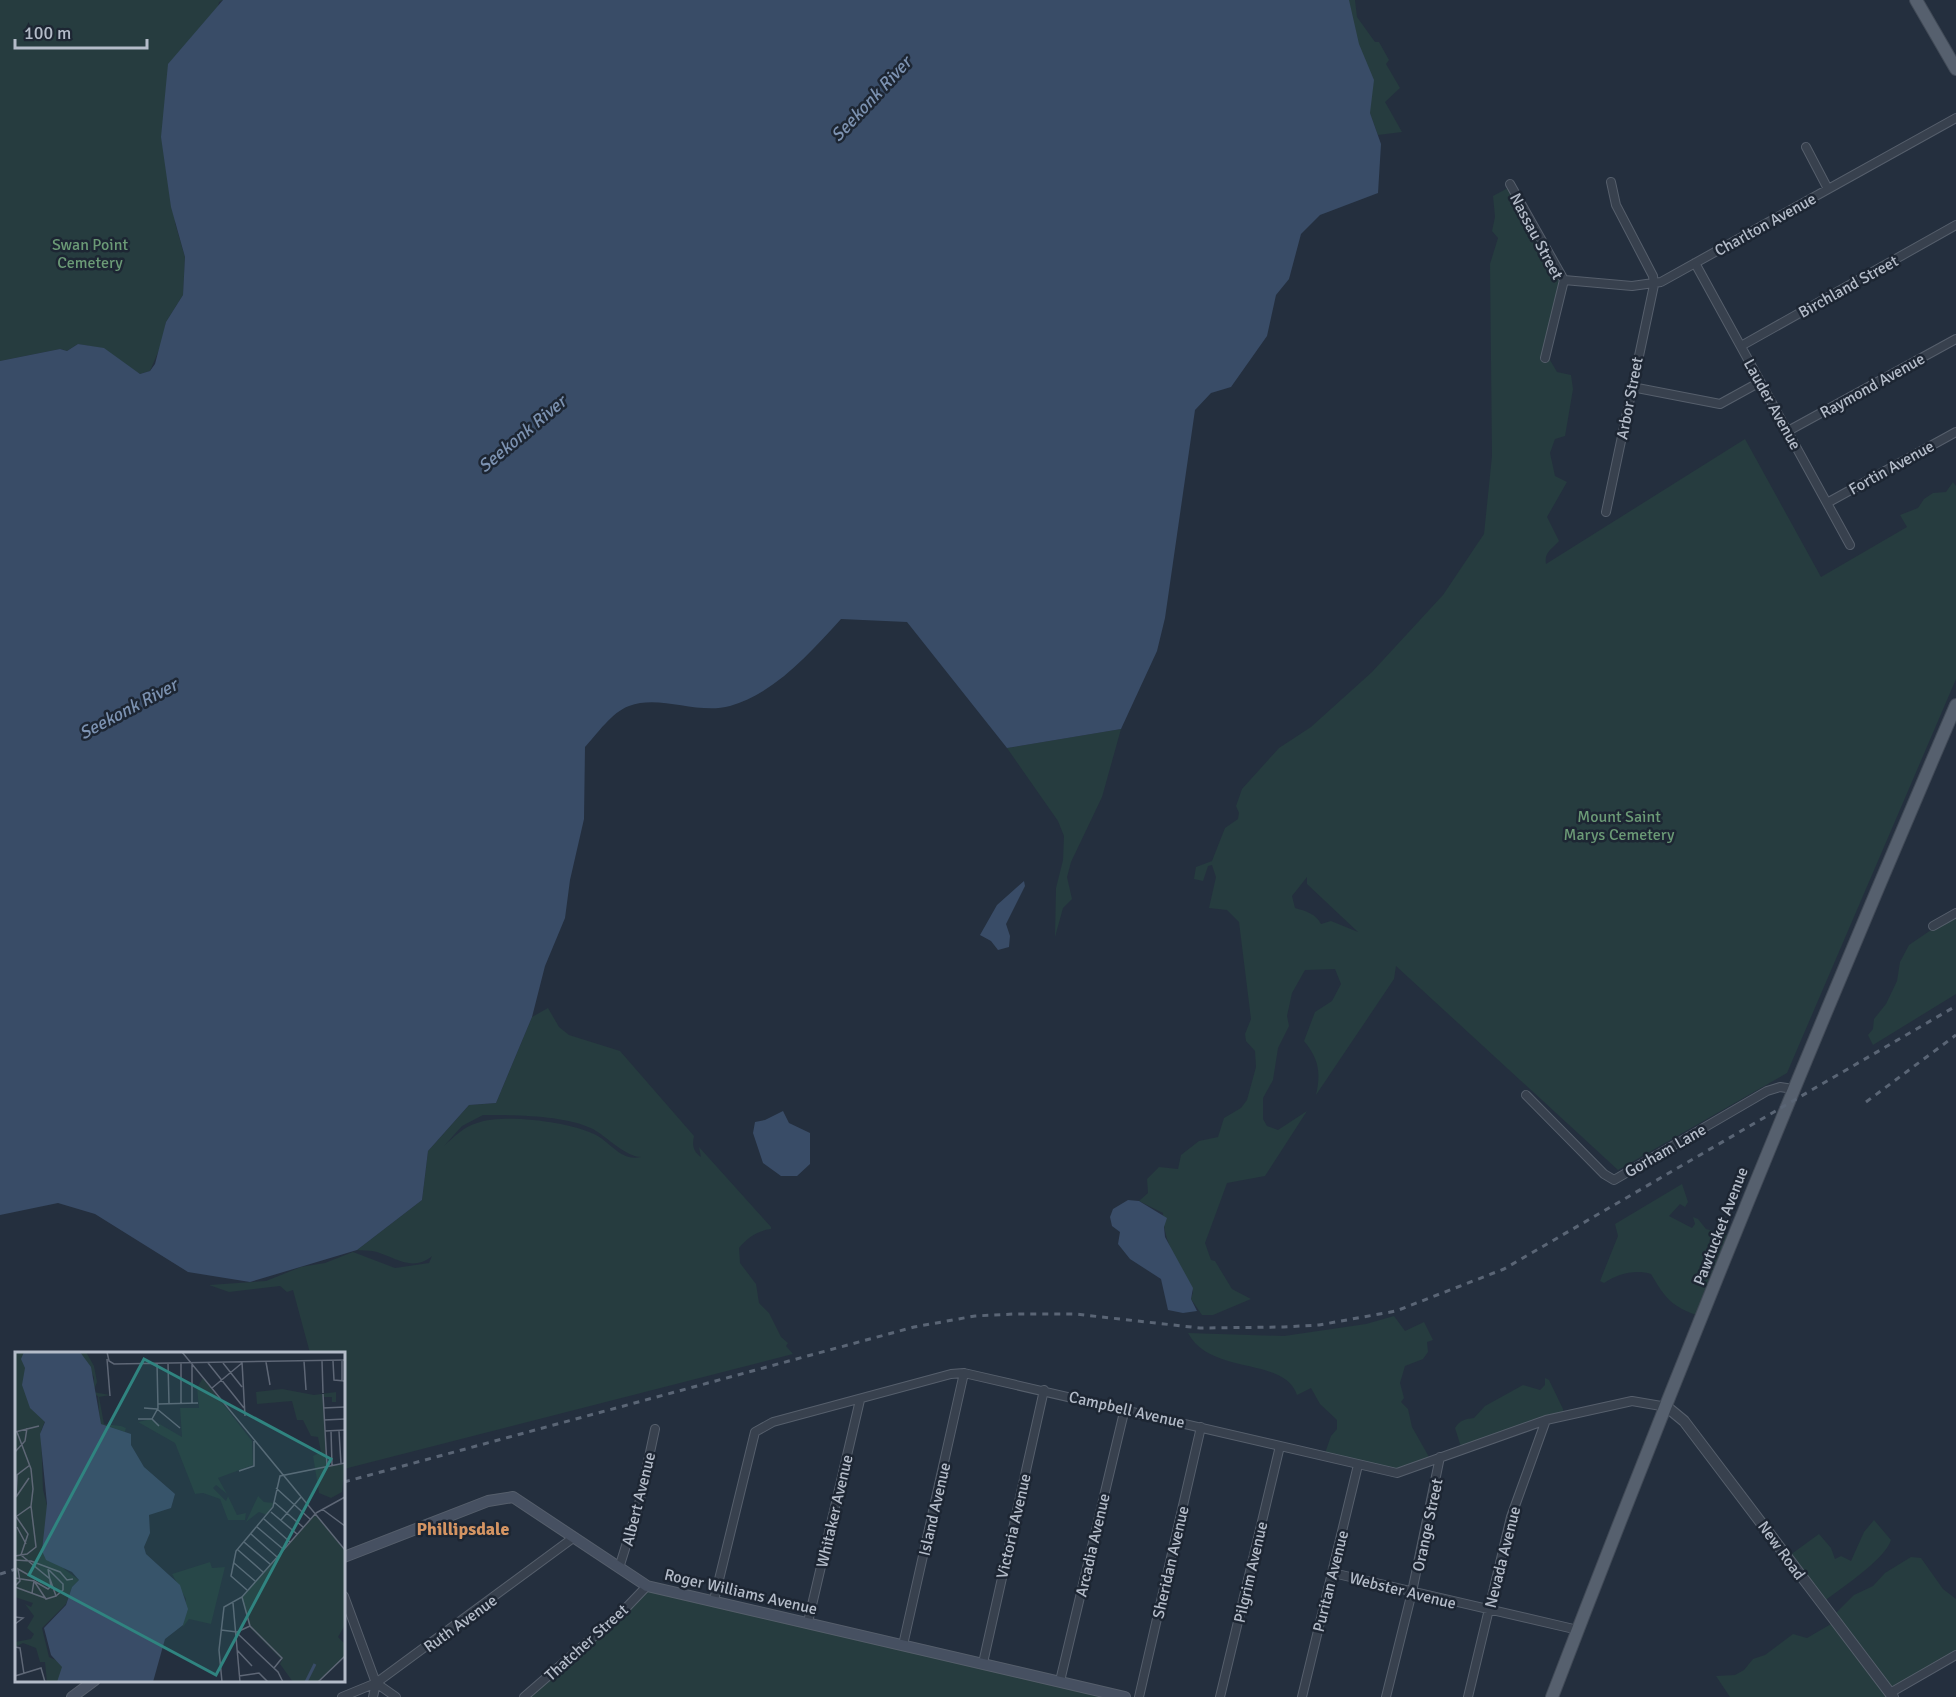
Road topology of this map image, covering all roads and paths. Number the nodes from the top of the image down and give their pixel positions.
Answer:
1 (1916, 0) edge
2 (1956, 69) edge
3 (1956, 118) edge
4 (1806, 147) dead end
5 (1611, 182) dead end
6 (1510, 184) dead end
7 (1828, 189) junction
8 (1956, 225) edge
9 (1695, 263) junction
10 (1564, 280) junction
11 (1654, 285) junction
12 (1956, 339) edge
13 (1741, 346) junction
14 (1545, 358) dead end
15 (1760, 382) junction
16 (1632, 387) junction
17 (1788, 431) junction
18 (1956, 432) edge
19 (1827, 502) junction
20 (1606, 512) dead end
21 (1850, 545) dead end
22 (1956, 705) edge
23 (1956, 913) edge
24 (1933, 926) dead end
25 (1793, 1089) junction
26 (1526, 1095) dead end
27 (964, 1373) junction
28 (1044, 1390) junction
29 (860, 1400) junction
30 (1667, 1407) junction
31 (1125, 1408) junction
32 (1546, 1420) junction
33 (1201, 1427) junction
34 (655, 1429) dead end
35 (1280, 1446) junction
36 (1440, 1456) junction
37 (1358, 1465) junction
38 (573, 1538) junction
39 (345, 1557) edge
40 (619, 1568) junction
41 (1333, 1573) junction
42 (647, 1586) junction
43 (1412, 1592) junction
44 (345, 1599) edge
45 (714, 1600) junction
46 (1489, 1611) junction
47 (808, 1622) junction
48 (1578, 1630) junction
49 (903, 1645) junction
50 (1956, 1655) edge
51 (983, 1663) junction
52 (1060, 1681) junction
53 (92, 1682) edge
54 (376, 1683) junction
55 (1891, 1695) edge
56 (72, 1697) edge
57 (342, 1697) edge
58 (373, 1697) edge
59 (396, 1697) edge
60 (524, 1697) edge
61 (1125, 1697) edge
62 (1139, 1697) edge
63 (1220, 1697) edge
64 (1302, 1697) edge
65 (1386, 1697) edge
66 (1468, 1697) edge
67 (1552, 1697) edge

1 - 2 main road
3 - 7 street, Charlton Avenue
4 - 7 street
5 - 11 street
6 - 10 street, Nassau Street
7 - 9 street, Charlton Avenue
8 - 13 street, Birchland Street
9 - 11 street, Charlton Avenue
9 - 13 street, Lauder Avenue
10 - 11 street, Charlton Avenue
10 - 14 street, Nassau Street
11 - 16 street, Arbor Street
12 - 17 street, Raymond Avenue
13 - 15 street, Lauder Avenue
15 - 16 street
15 - 17 street, Lauder Avenue
16 - 20 street, Arbor Street
17 - 19 street, Lauder Avenue
18 - 19 street, Fortin Avenue
19 - 21 street, Lauder Avenue
22 - 25 main road, Pawtucket Avenue
23 - 24 street
25 - 26 street, Gorham Lane
25 - 30 main road, Pawtucket Avenue
27 - 28 street, Campbell Avenue
27 - 29 street, Campbell Avenue
27 - 49 street, Island Avenue
28 - 31 street, Campbell Avenue
28 - 51 street, Victoria Avenue
29 - 45 street, Campbell Avenue
29 - 47 street, Whitaker Avenue
30 - 32 street, Campbell Avenue
30 - 48 main road, Pawtucket Avenue
30 - 55 street, New Road
31 - 33 street, Campbell Avenue
31 - 52 street, Arcadia Avenue
32 - 36 street, Campbell Avenue
32 - 46 street, Nevada Avenue
33 - 35 street, Campbell Avenue
33 - 62 street, Sheridan Avenue
34 - 40 street, Albert Avenue
35 - 37 street, Campbell Avenue
35 - 63 street, Pilgrim Avenue
36 - 37 street, Campbell Avenue
36 - 43 street, Orange Street
37 - 41 street, Puritan Avenue
38 - 39 main road, Roger Williams Avenue
38 - 40 main road, Roger Williams Avenue
38 - 54 street, Ruth Avenue
40 - 42 main road, Roger Williams Avenue
41 - 43 street, Webster Avenue
41 - 64 street, Puritan Avenue
42 - 45 main road, Roger Williams Avenue
42 - 60 street, Thatcher Street
43 - 46 street, Webster Avenue
43 - 65 street, Orange Street
44 - 54 street
45 - 47 main road, Roger Williams Avenue
46 - 48 street, Webster Avenue
46 - 66 street, Nevada Avenue
47 - 49 main road, Roger Williams Avenue
48 - 67 main road, Pawtucket Avenue
49 - 51 main road, Roger Williams Avenue
50 - 55 street
51 - 52 main road, Roger Williams Avenue
52 - 61 main road, Roger Williams Avenue
53 - 56 main road
54 - 57 street, Ruth Avenue
54 - 58 street
54 - 59 street

